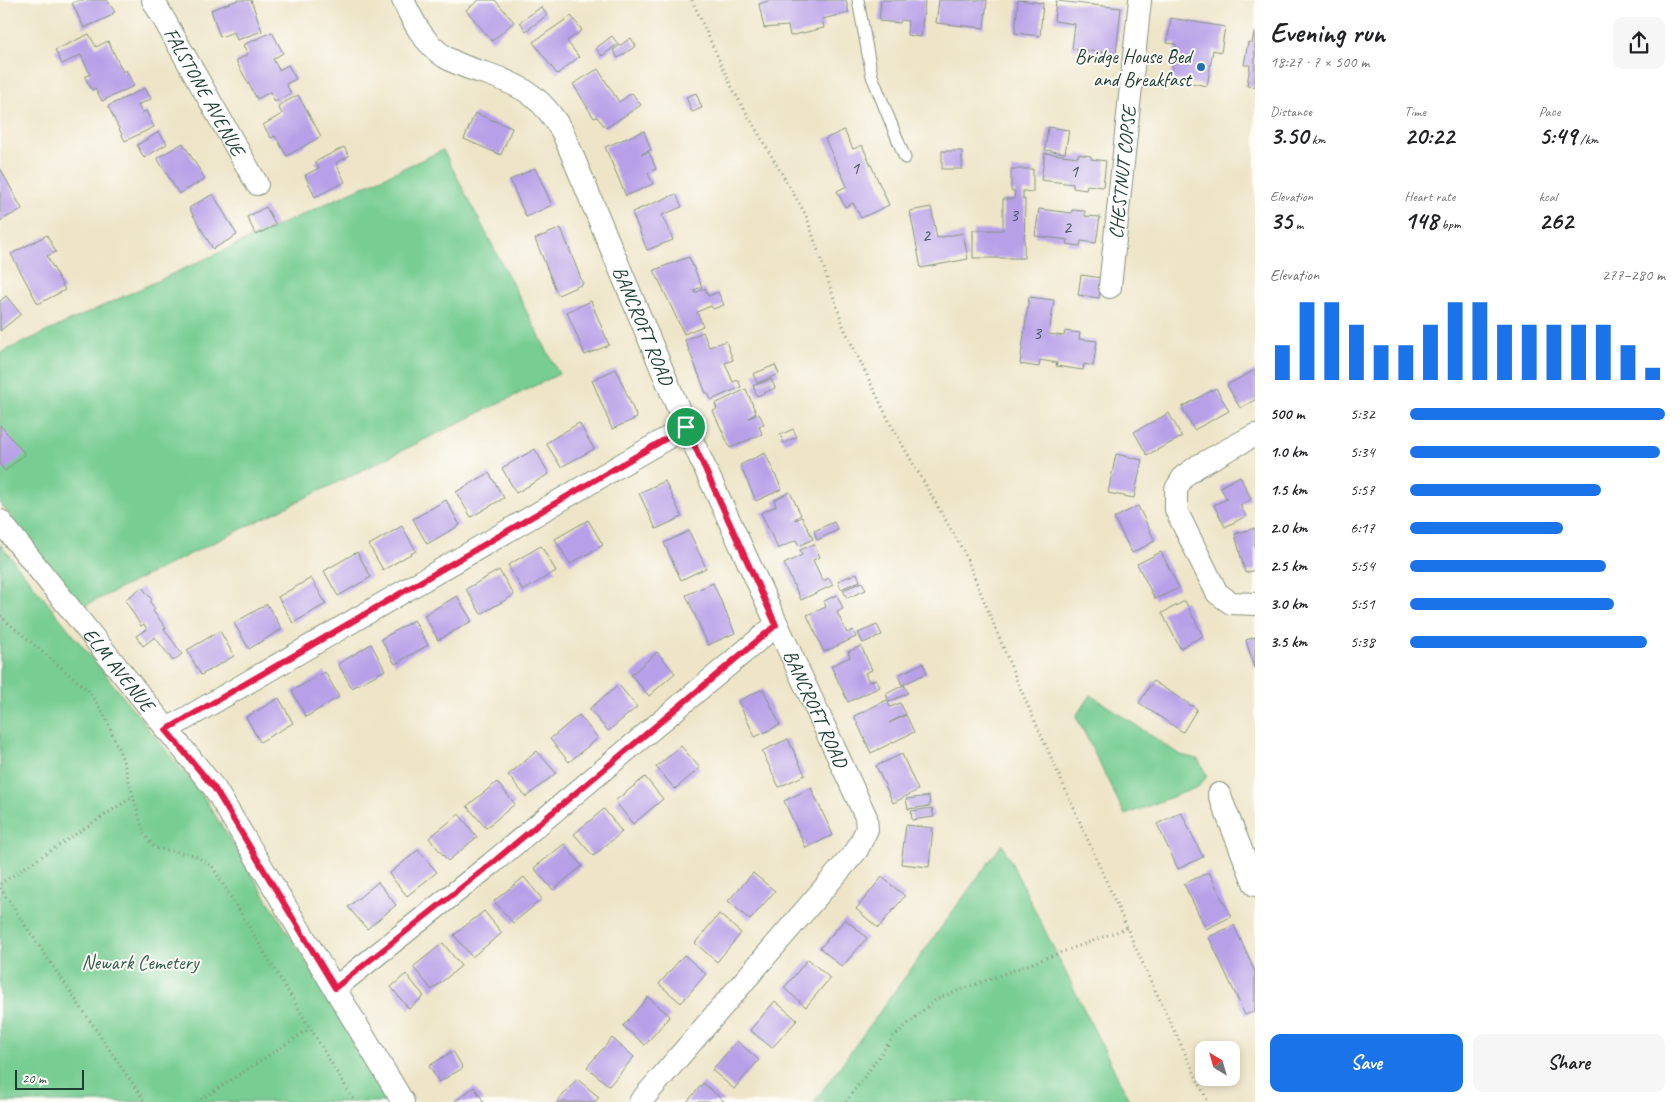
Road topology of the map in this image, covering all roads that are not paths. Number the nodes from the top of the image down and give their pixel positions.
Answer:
1 (153, 0) edge
2 (403, 0) edge
3 (858, 0) edge
4 (1140, 0) edge
5 (905, 158) dead end
6 (257, 184) dead end
7 (1110, 287) dead end
8 (686, 427) junction
9 (1255, 435) edge
10 (0, 521) edge
11 (1255, 604) edge
12 (776, 625) junction
13 (166, 730) junction
14 (1218, 794) dead end
15 (1255, 885) edge
16 (335, 988) junction
17 (404, 1102) edge
18 (640, 1102) edge

1 - 6 street, FALSTONE AVENUE
2 - 8 street, BANCROFT ROAD
3 - 5 lane
4 - 7 street, CHESTNUT COPSE
8 - 12 street, BANCROFT ROAD
8 - 13 street
9 - 11 street
10 - 13 street, ELM AVENUE
12 - 16 street
12 - 18 street, BANCROFT ROAD
13 - 16 street, ELM AVENUE
14 - 15 street
16 - 17 street, ELM AVENUE

